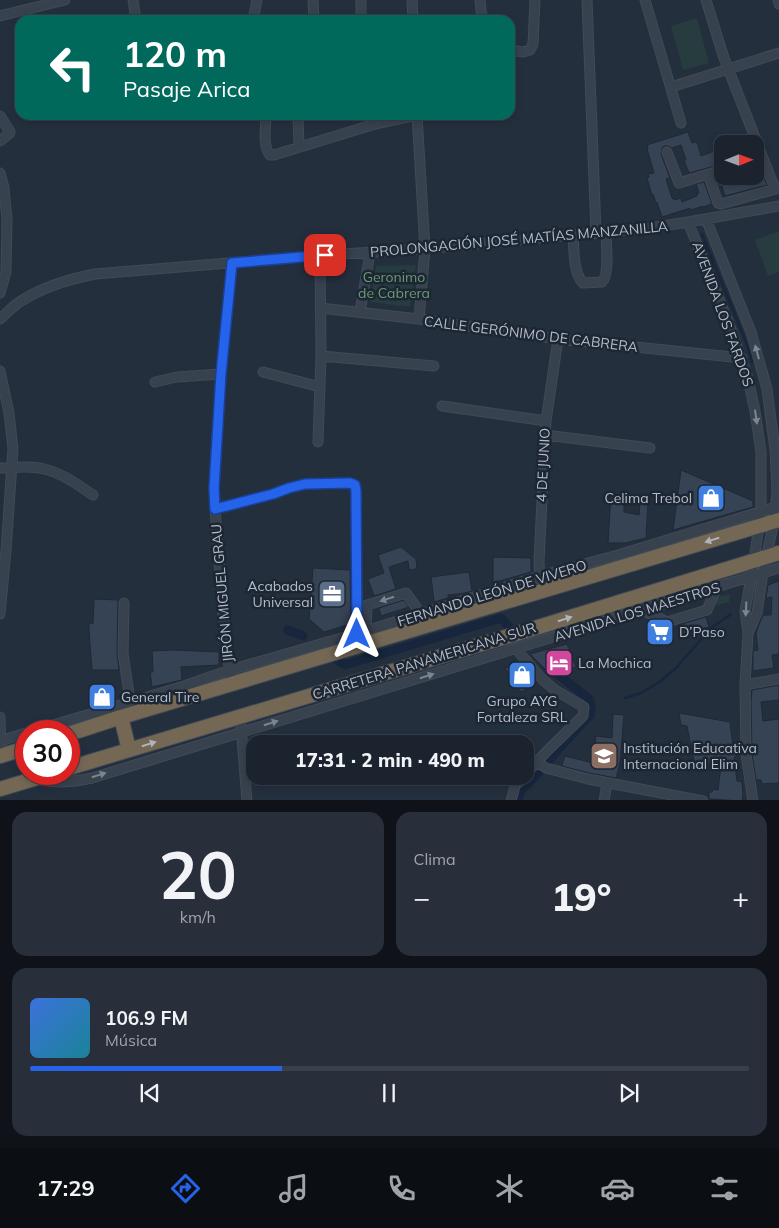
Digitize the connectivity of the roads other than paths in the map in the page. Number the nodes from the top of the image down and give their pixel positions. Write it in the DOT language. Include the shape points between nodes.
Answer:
graph roads {
  1 [pos="65,0"];
  2 [pos="133,0"];
  3 [pos="257,0"];
  4 [pos="314,0"];
  5 [pos="362,0"];
  6 [pos="412,0"];
  7 [pos="480,0"];
  8 [pos="535,0"];
  9 [pos="587,0"];
  10 [pos="645,0"];
  11 [pos="706,0"];
  12 [pos="778,0"];
  13 [pos="779,4"];
  14 [pos="135,15"];
  15 [pos="254,15"];
  16 [pos="314,15"];
  17 [pos="361,15"];
  18 [pos="413,15"];
  19 [pos="482,15"];
  20 [pos="0,16"];
  21 [pos="515,51"];
  22 [pos="779,53"];
  23 [pos="728,68"];
  24 [pos="671,87"];
  25 [pos="0,116"];
  26 [pos="266,120"];
  27 [pos="298,120"];
  28 [pos="372,120"];
  29 [pos="417,120"];
  30 [pos="681,123"];
  31 [pos="0,141"];
  32 [pos="299,147"];
  33 [pos="667,152"];
  34 [pos="714,172"];
  35 [pos="0,173"];
  36 [pos="708,174"];
  37 [pos="777,189"];
  38 [pos="779,206"];
  39 [pos="706,219"];
  40 [pos="688,222"];
  41 [pos="601,232"];
  42 [pos="573,234"];
  43 [pos="425,249"];
  44 [pos="370,252"];
  45 [pos="320,256"];
  46 [pos="232,263"];
  47 [pos="0,293"];
  48 [pos="320,308"];
  49 [pos="360,312"];
  50 [pos="419,319"];
  51 [pos="0,320"];
  52 [pos="558,339"];
  53 [pos="321,356"];
  54 [pos="742,358"];
  55 [pos="434,366"];
  56 [pos="0,371"];
  57 [pos="263,372"];
  58 [pos="221,374"];
  59 [pos="155,382"];
  60 [pos="320,387"];
  61 [pos="442,406"];
  62 [pos="546,421"];
  63 [pos="545,435"];
  64 [pos="318,442"];
  65 [pos="650,448"];
  66 [pos="774,450"];
  67 [pos="761,452"];
  68 [pos="0,468"];
  69 [pos="12,468"];
  70 [pos="93,496"];
  71 [pos="215,509"];
  72 [pos="761,511"];
  73 [pos="777,514"];
  74 [pos="759,526"];
  75 [pos="766,557"];
  76 [pos="779,568"];
  77 [pos="724,570"];
  78 [pos="762,573"];
  79 [pos="540,576"];
  80 [pos="751,577"];
  81 [pos="717,587"];
  82 [pos="540,592"];
  83 [pos="624,601"];
  84 [pos="124,603"];
  85 [pos="642,610"];
  86 [pos="0,614"];
  87 [pos="421,614"];
  88 [pos="361,632"];
  89 [pos="748,633"];
  90 [pos="516,649"];
  91 [pos="231,678"];
  92 [pos="779,679"];
  93 [pos="745,685"];
  94 [pos="128,711"];
  95 [pos="240,716"];
  96 [pos="0,717"];
  97 [pos="80,721"];
  98 [pos="80,730"];
  99 [pos="242,732"];
  100 [pos="15,736"];
  101 [pos="0,741"];
  102 [pos="129,750"];
  103 [pos="15,752"];
  104 [pos="1,756"];
  105 [pos="537,762"];
  106 [pos="80,765"];
  107 [pos="534,766"];
  108 [pos="80,780"];
  109 [pos="607,783"];
  110 [pos="15,785"];
  111 [pos="516,785"];
  112 [pos="0,789"];
  113 [pos="247,800"];
  114 [pos="511,800"];
  115 [pos="604,800"];
  116 [pos="703,800"];
  117 [pos="753,800"];
  1 -- 20 [label="street"];
  2 -- 14 [label="street"];
  3 -- 15 [label="street"];
  4 -- 16 [label="street"];
  5 -- 17 [label="street"];
  6 -- 18 [label="street"];
  7 -- 19 [label="street"];
  8 -- 21 [label="street" via="533,44 530,50"];
  9 -- 41 [label="street"];
  10 -- 24 [label="street"];
  11 -- 23 [label="street"];
  12 -- 13 [label="street"];
  22 -- 23 [label="street"];
  23 -- 24 [label="street"];
  23 -- 37 [label="street"];
  24 -- 30 [label="street"];
  25 -- 31 [label="street" via="10,132"];
  26 -- 32 [label="street" via="266,146 270,155"];
  27 -- 32 [label="street"];
  28 -- 32 [label="street"];
  29 -- 43 [label="street"];
  33 -- 36 [label="street" via="679,184"];
  34 -- 36 [label="street"];
  35 -- 47 [label="street" via="7,220 6,272"];
  36 -- 37 [label="street" via="718,203 722,204"];
  38 -- 39 [label="street, PROLONGACIÓN JOSÉ MATÍAS MANZANILLA"];
  39 -- 40 [label="street, PROLONGACIÓN JOSÉ MATÍAS MANZANILLA"];
  66 -- 39 [label="street, AVENIDA LOS FARDOS, one-way" via="766,389 751,332"];
  40 -- 41 [label="street, PROLONGACIÓN JOSÉ MATÍAS MANZANILLA"];
  40 -- 54 [label="street, AVENIDA LOS FARDOS"];
  41 -- 42 [label="street, PROLONGACIÓN JOSÉ MATÍAS MANZANILLA"];
  41 -- 42 [label="street" via="607,274 602,282 583,283 580,280"];
  42 -- 43 [label="street, PROLONGACIÓN JOSÉ MATÍAS MANZANILLA"];
  43 -- 44 [label="street, PROLONGACIÓN JOSÉ MATÍAS MANZANILLA"];
  43 -- 50 [label="street"];
  44 -- 45 [label="street, PROLONGACIÓN JOSÉ MATÍAS MANZANILLA"];
  44 -- 49 [label="street"];
  45 -- 46 [label="street, PROLONGACIÓN JOSÉ MATÍAS MANZANILLA"];
  45 -- 48 [label="street"];
  46 -- 51 [label="street, PROLONGACIÓN JOSÉ MATÍAS MANZANILLA" via="80,277 36,293"];
  46 -- 58 [label="street, JIRÓN MIGUEL GRAU"];
  48 -- 49 [label="street, CALLE GERÓNIMO DE CABRERA"];
  48 -- 53 [label="street"];
  49 -- 50 [label="street, CALLE GERÓNIMO DE CABRERA"];
  50 -- 52 [label="street, CALLE GERÓNIMO DE CABRERA"];
  52 -- 54 [label="street, CALLE GERÓNIMO DE CABRERA"];
  52 -- 62 [label="street, 4 DE JUNIO"];
  53 -- 55 [label="street"];
  53 -- 60 [label="street"];
  54 -- 67 [label="street, AVENIDA LOS FARDOS, one-way" via="752,392"];
  56 -- 69 [label="street" via="12,432"];
  57 -- 60 [label="street"];
  58 -- 59 [label="street"];
  58 -- 71 [label="street, JIRÓN MIGUEL GRAU"];
  60 -- 64 [label="street"];
  61 -- 62 [label="street"];
  62 -- 63 [label="street, 4 DE JUNIO"];
  63 -- 65 [label="street"];
  63 -- 79 [label="street, 4 DE JUNIO" via="538,561"];
  66 -- 67 [label="street"];
  66 -- 73 [label="street, AVENIDA LOS FARDOS"];
  67 -- 72 [label="street, AVENIDA LOS FARDOS"];
  68 -- 69 [label="street"];
  69 -- 70 [label="street" via="43,468"];
  69 -- 86 [label="street"];
  71 -- 88 [label="street" via="305,484 355,485"];
  71 -- 91 [label="street, JIRÓN MIGUEL GRAU"];
  72 -- 73 [label="street, FERNANDO LEÓN DE VIVERO"];
  72 -- 74 [label="street, AVENIDA LOS FARDOS"];
  72 -- 79 [label="street, FERNANDO LEÓN DE VIVERO"];
  73 -- 74 [label="highway"];
  73 -- 75 [label="street, AVENIDA LOS FARDOS"];
  74 -- 75 [label="street, AVENIDA LOS FARDOS"];
  74 -- 82 [label="highway, one-way"];
  75 -- 77 [label="highway, CARRETERA PANAMERICANA SUR"];
  75 -- 78 [label="street"];
  75 -- 80 [label="street"];
  76 -- 78 [label="street, AVENIDA LOS MAESTROS"];
  77 -- 81 [label="street"];
  77 -- 83 [label="highway, CARRETERA PANAMERICANA SUR"];
  78 -- 80 [label="street, AVENIDA LOS MAESTROS"];
  78 -- 89 [label="street" via="757,613"];
  79 -- 82 [label="street, 4 DE JUNIO"];
  79 -- 87 [label="street, FERNANDO LEÓN DE VIVERO"];
  80 -- 81 [label="street, AVENIDA LOS MAESTROS"];
  80 -- 89 [label="street, one-way" via="745,611"];
  81 -- 85 [label="street, AVENIDA LOS MAESTROS"];
  81 -- 85 [label="street" via="707,610 667,622"];
  82 -- 91 [label="highway" via="316,659"];
  83 -- 85 [label="street"];
  95 -- 83 [label="highway, CARRETERA PANAMERICANA SUR, one-way"];
  84 -- 94 [label="street" via="123,653"];
  85 -- 90 [label="street, AVENIDA LOS MAESTROS"];
  87 -- 88 [label="street, FERNANDO LEÓN DE VIVERO"];
  87 -- 88 [label="street, one-way" via="406,593 367,605"];
  88 -- 91 [label="street, FERNANDO LEÓN DE VIVERO"];
  89 -- 93 [label="street"];
  99 -- 90 [label="street, AVENIDA LOS MAESTROS, one-way"];
  90 -- 105 [label="street" via="543,680 584,707 583,716"];
  91 -- 94 [label="highway"];
  92 -- 93 [label="street"];
  93 -- 117 [label="street" via="746,754"];
  94 -- 97 [label="street"];
  94 -- 98 [label="highway"];
  94 -- 102 [label="highway"];
  95 -- 99 [label="street"];
  102 -- 95 [label="highway, CARRETERA PANAMERICANA SUR, one-way"];
  96 -- 101 [label="street"];
  108 -- 99 [label="street, AVENIDA LOS MAESTROS, one-way"];
  99 -- 113 [label="street"];
  100 -- 101 [label="street"];
  101 -- 104 [label="street"];
  102 -- 106 [label="highway, CARRETERA PANAMERICANA SUR"];
  103 -- 104 [label="highway"];
  105 -- 107 [label="street"];
  105 -- 109 [label="street" via="546,768"];
  109 -- 115 [label="street"];
  109 -- 116 [label="street"];
  110 -- 112 [label="highway"];
  111 -- 114 [label="street"];
}
